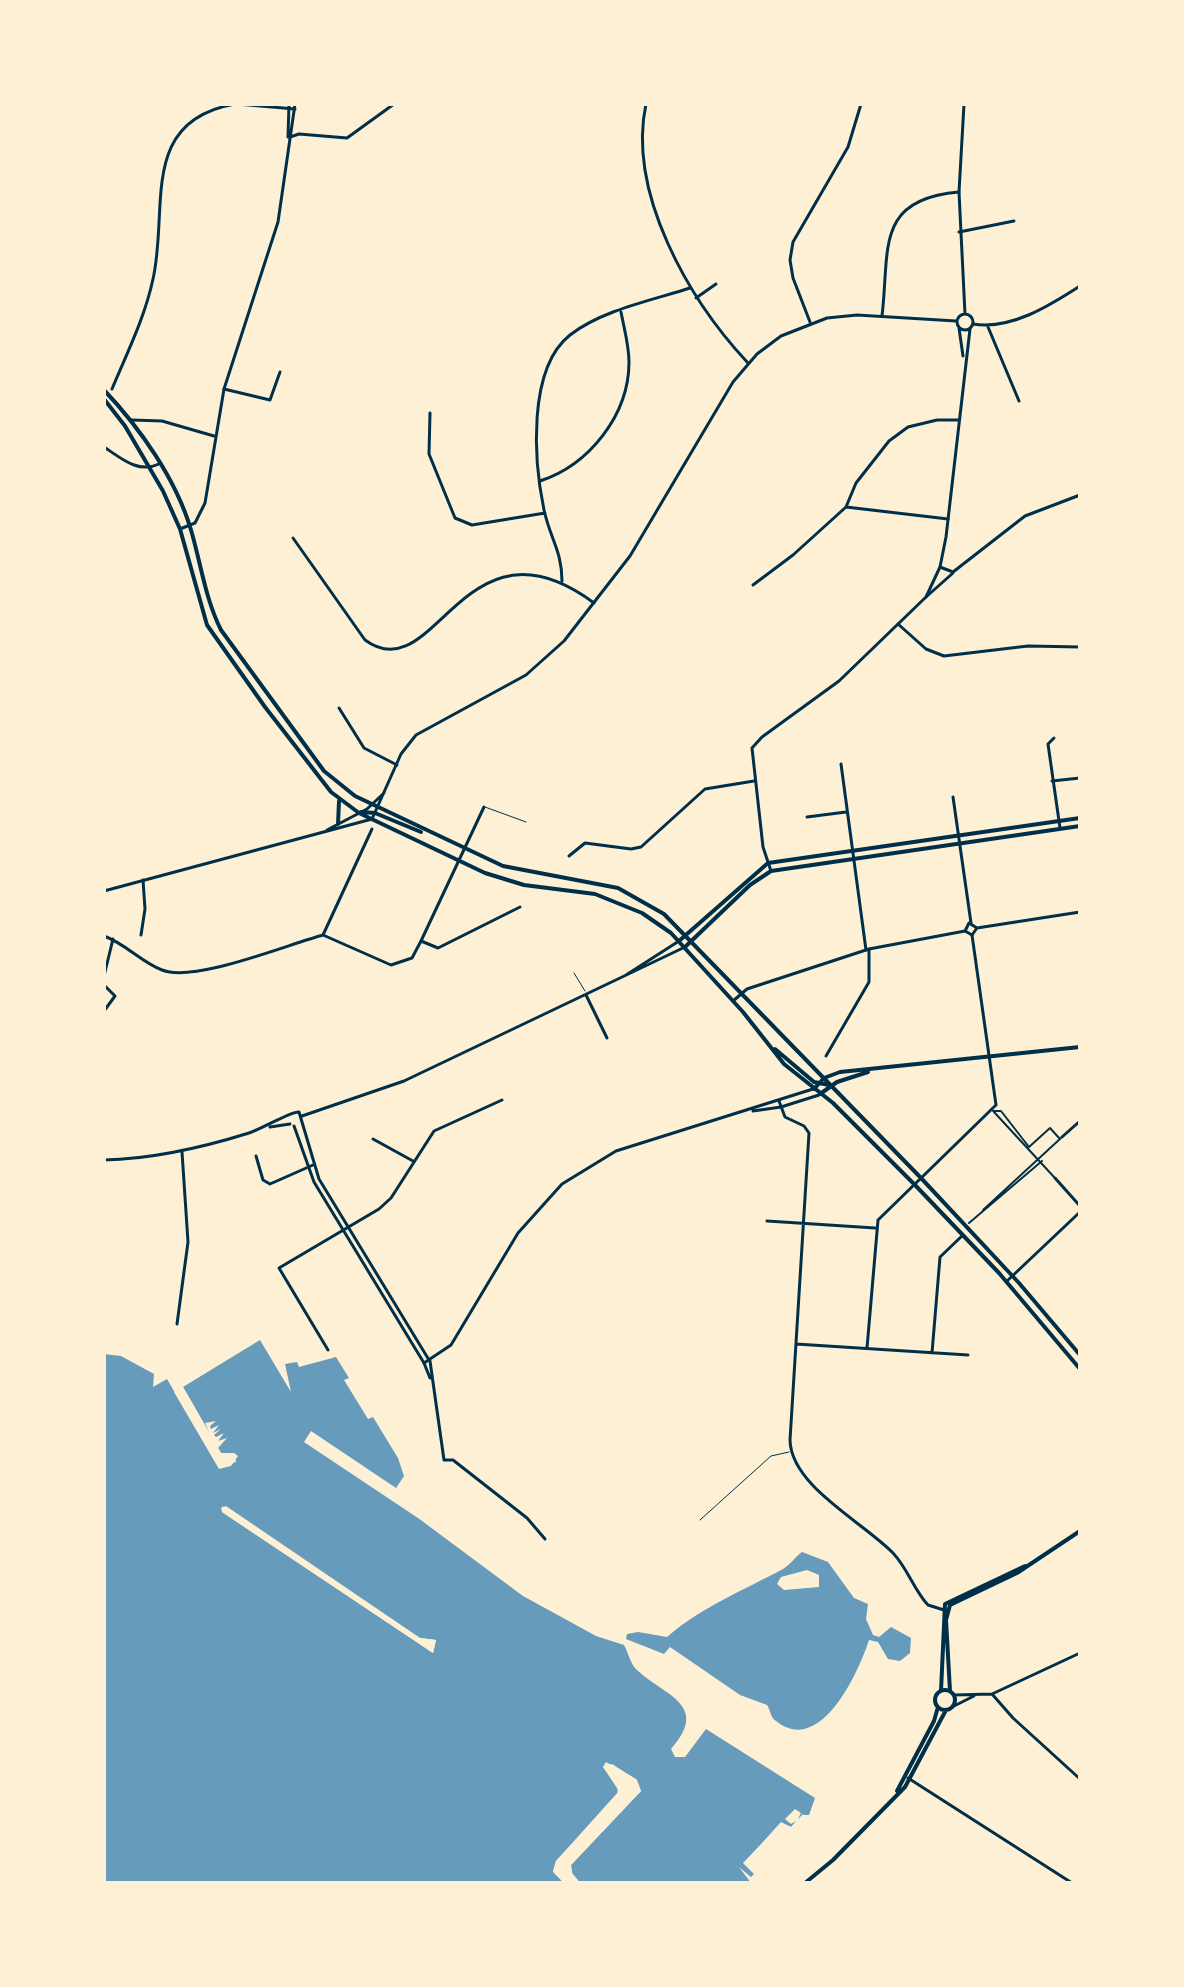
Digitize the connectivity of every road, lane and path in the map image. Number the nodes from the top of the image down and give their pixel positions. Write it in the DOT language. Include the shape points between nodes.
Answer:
graph roads {
  1 [pos="236,104"];
  2 [pos="394,104"];
  3 [pos="646,104"];
  4 [pos="861,104"];
  5 [pos="964,104"];
  6 [pos="289,106"];
  7 [pos="295,106"];
  8 [pos="288,137"];
  9 [pos="959,192"];
  10 [pos="1014,221"];
  11 [pos="959,232"];
  12 [pos="716,284"];
  13 [pos="1080,286"];
  14 [pos="690,288"];
  15 [pos="696,298"];
  16 [pos="621,311"];
  17 [pos="965,314"];
  18 [pos="882,316"];
  19 [pos="956,321"];
  20 [pos="810,322"];
  21 [pos="972,327"];
  22 [pos="988,327"];
  23 [pos="959,328"];
  24 [pos="964,359"];
  25 [pos="748,363"];
  26 [pos="280,372"];
  27 [pos="112,389"];
  28 [pos="224,389"];
  29 [pos="104,390"];
  30 [pos="104,399"];
  31 [pos="1019,401"];
  32 [pos="430,413"];
  33 [pos="130,420"];
  34 [pos="958,420"];
  35 [pos="214,436"];
  36 [pos="104,447"];
  37 [pos="159,464"];
  38 [pos="151,468"];
  39 [pos="540,481"];
  40 [pos="1080,495"];
  41 [pos="846,507"];
  42 [pos="545,513"];
  43 [pos="948,519"];
  44 [pos="190,527"];
  45 [pos="180,529"];
  46 [pos="293,538"];
  47 [pos="940,567"];
  48 [pos="953,572"];
  49 [pos="562,581"];
  50 [pos="753,585"];
  51 [pos="926,597"];
  52 [pos="594,603"];
  53 [pos="898,624"];
  54 [pos="1080,647"];
  55 [pos="339,708"];
  56 [pos="1054,738"];
  57 [pos="841,764"];
  58 [pos="397,765"];
  59 [pos="1080,778"];
  60 [pos="754,781"];
  61 [pos="1052,781"];
  62 [pos="385,791"];
  63 [pos="953,797"];
  64 [pos="339,799"];
  65 [pos="372,805"];
  66 [pos="481,806"];
  67 [pos="377,810"];
  68 [pos="846,812"];
  69 [pos="359,813"];
  70 [pos="807,817"];
  71 [pos="1080,818"];
  72 [pos="372,819"];
  73 [pos="1059,820"];
  74 [pos="526,822"];
  75 [pos="338,824"];
  76 [pos="1080,826"];
  77 [pos="1060,828"];
  78 [pos="372,829"];
  79 [pos="323,831"];
  80 [pos="960,835"];
  81 [pos="960,844"];
  82 [pos="852,849"];
  83 [pos="464,851"];
  84 [pos="569,856"];
  85 [pos="853,858"];
  86 [pos="460,860"];
  87 [pos="768,863"];
  88 [pos="771,871"];
  89 [pos="143,880"];
  90 [pos="104,891"];
  91 [pos="520,907"];
  92 [pos="1080,912"];
  93 [pos="971,923"];
  94 [pos="977,928"];
  95 [pos="965,931"];
  96 [pos="141,935"];
  97 [pos="323,935"];
  98 [pos="687,935"];
  99 [pos="972,935"];
  100 [pos="104,936"];
  101 [pos="113,939"];
  102 [pos="421,941"];
  103 [pos="679,941"];
  104 [pos="693,941"];
  105 [pos="685,947"];
  106 [pos="867,950"];
  107 [pos="574,973"];
  108 [pos="104,976"];
  109 [pos="624,978"];
  110 [pos="104,985"];
  111 [pos="741,993"];
  112 [pos="586,995"];
  113 [pos="733,1001"];
  114 [pos="104,1011"];
  115 [pos="607,1038"];
  116 [pos="770,1045"];
  117 [pos="1080,1047"];
  118 [pos="990,1054"];
  119 [pos="826,1056"];
  120 [pos="871,1071"];
  121 [pos="824,1078"];
  122 [pos="818,1084"];
  123 [pos="831,1085"];
  124 [pos="813,1089"];
  125 [pos="820,1094"];
  126 [pos="502,1100"];
  127 [pos="779,1101"];
  128 [pos="781,1107"];
  129 [pos="749,1111"];
  130 [pos="993,1111"];
  131 [pos="288,1116"];
  132 [pos="302,1116"];
  133 [pos="1008,1119"];
  134 [pos="1080,1121"];
  135 [pos="301,1123"];
  136 [pos="1004,1123"];
  137 [pos="292,1125"];
  138 [pos="266,1128"];
  139 [pos="1019,1132"];
  140 [pos="1015,1136"];
  141 [pos="1061,1138"];
  142 [pos="373,1139"];
  143 [pos="1029,1147"];
  144 [pos="182,1152"];
  145 [pos="256,1156"];
  146 [pos="1040,1159"];
  147 [pos="104,1160"];
  148 [pos="413,1161"];
  149 [pos="310,1166"];
  150 [pos="1016,1177"];
  151 [pos="921,1178"];
  152 [pos="1055,1178"];
  153 [pos="1020,1180"];
  154 [pos="915,1185"];
  155 [pos="1007,1185"];
  156 [pos="1011,1189"];
  157 [pos="999,1193"];
  158 [pos="1002,1196"];
  159 [pos="989,1201"];
  160 [pos="993,1205"];
  161 [pos="1080,1206"];
  162 [pos="983,1210"];
  163 [pos="1080,1212"];
  164 [pos="767,1221"];
  165 [pos="804,1223"];
  166 [pos="969,1223"];
  167 [pos="875,1228"];
  168 [pos="346,1229"];
  169 [pos="963,1235"];
  170 [pos="1012,1276"];
  171 [pos="1006,1282"];
  172 [pos="177,1324"];
  173 [pos="795,1344"];
  174 [pos="867,1348"];
  175 [pos="328,1350"];
  176 [pos="932,1353"];
  177 [pos="968,1355"];
  178 [pos="1079,1357"];
  179 [pos="430,1361"];
  180 [pos="424,1363"];
  181 [pos="1080,1369"];
  182 [pos="431,1381"];
  183 [pos="791,1452"];
  184 [pos="700,1520"];
  185 [pos="1080,1531"];
  186 [pos="545,1539"];
  187 [pos="1027,1565"];
  188 [pos="944,1610"];
  189 [pos="1080,1653"];
  190 [pos="941,1691"];
  191 [pos="952,1693"];
  192 [pos="992,1694"];
  193 [pos="974,1696"];
  194 [pos="954,1706"];
  195 [pos="938,1707"];
  196 [pos="946,1710"];
  197 [pos="907,1778"];
  198 [pos="1080,1779"];
  199 [pos="805,1883"];
  200 [pos="1072,1883"];
  1 -- 6 [label="street"];
  1 -- 27 [label="street" via="198,116 171,145 164,164 154,278"];
  2 -- 8 [label="street" via="347,138"];
  3 -- 14 [label="street" via="642,162 649,195"];
  4 -- 20 [label="street" via="848,147 793,242 793,278"];
  5 -- 9 [label="street"];
  6 -- 7 [label="street"];
  6 -- 8 [label="street"];
  7 -- 8 [label="street"];
  8 -- 28 [label="street" via="278,222"];
  9 -- 11 [label="street"];
  9 -- 18 [label="street" via="919,198 900,215 888,240"];
  10 -- 11 [label="street"];
  11 -- 17 [label="street"];
  12 -- 15 [label="street"];
  13 -- 22 [label="street" via="1030,314"];
  14 -- 15 [label="street"];
  14 -- 16 [label="street"];
  15 -- 25 [label="street"];
  16 -- 39 [label="street" via="629,362 616,411 585,456"];
  16 -- 39 [label="street" via="581,327 556,351 537,407"];
  17 -- 19 [label="street"];
  17 -- 21 [label="street"];
  18 -- 19 [label="street"];
  18 -- 20 [label="street"];
  19 -- 23 [label="street"];
  20 -- 25 [label="street" via="781,336"];
  21 -- 22 [label="street"];
  21 -- 23 [label="street"];
  21 -- 24 [label="street"];
  22 -- 31 [label="street"];
  23 -- 24 [label="street"];
  24 -- 34 [label="street"];
  25 -- 52 [label="street" via="630,556"];
  26 -- 28 [label="street" via="270,400"];
  28 -- 35 [label="street"];
  29 -- 33 [label="main road"];
  30 -- 38 [label="main road"];
  32 -- 42 [label="street" via="429,454 455,518 472,525"];
  33 -- 35 [label="street" via="162,421"];
  33 -- 37 [label="main road"];
  34 -- 41 [label="street" via="908,427 889,441 856,483"];
  34 -- 43 [label="street"];
  35 -- 44 [label="street" via="205,503"];
  36 -- 38 [label="street" via="133,465"];
  37 -- 38 [label="street"];
  37 -- 44 [label="main road"];
  38 -- 45 [label="main road"];
  39 -- 42 [label="street"];
  40 -- 48 [label="street" via="1025,516"];
  41 -- 43 [label="street"];
  41 -- 50 [label="street"];
  42 -- 49 [label="street" via="560,551"];
  43 -- 47 [label="street"];
  44 -- 45 [label="street"];
  44 -- 65 [label="main road" via="209,605 229,643 324,771"];
  45 -- 64 [label="main road" via="207,625 315,775"];
  46 -- 49 [label="street" via="359,632 382,649 413,644 473,592 505,575 535,573"];
  47 -- 48 [label="street"];
  47 -- 51 [label="street"];
  48 -- 51 [label="street"];
  49 -- 52 [label="street"];
  51 -- 53 [label="street"];
  52 -- 58 [label="street" via="547,659 416,735"];
  53 -- 54 [label="street" via="926,649 944,656 1028,646"];
  53 -- 60 [label="street" via="839,681 756,742 750,756"];
  55 -- 58 [label="street" via="364,748"];
  56 -- 61 [label="street" via="1048,744"];
  57 -- 68 [label="street"];
  58 -- 62 [label="street"];
  59 -- 61 [label="street"];
  60 -- 84 [label="street" via="705,789 641,847 585,843"];
  60 -- 87 [label="street"];
  61 -- 73 [label="street"];
  62 -- 65 [label="street"];
  62 -- 67 [label="street"];
  63 -- 80 [label="street"];
  64 -- 69 [label="main road"];
  64 -- 75 [label="main road"];
  65 -- 67 [label="main road"];
  65 -- 69 [label="street"];
  66 -- 74 [label="lane"];
  66 -- 83 [label="street"];
  67 -- 69 [label="main road"];
  67 -- 72 [label="street"];
  67 -- 83 [label="main road"];
  68 -- 70 [label="street"];
  68 -- 82 [label="street"];
  69 -- 72 [label="main road"];
  69 -- 75 [label="street"];
  71 -- 73 [label="main road"];
  72 -- 79 [label="street"];
  72 -- 86 [label="main road"];
  73 -- 77 [label="street"];
  73 -- 80 [label="main road"];
  75 -- 79 [label="street"];
  76 -- 77 [label="main road"];
  77 -- 81 [label="main road"];
  78 -- 97 [label="street"];
  79 -- 89 [label="street"];
  80 -- 81 [label="street"];
  80 -- 82 [label="main road"];
  81 -- 85 [label="main road"];
  81 -- 93 [label="street"];
  82 -- 85 [label="street"];
  82 -- 87 [label="main road"];
  83 -- 86 [label="street"];
  83 -- 98 [label="main road" via="526,873 618,888 649,904"];
  85 -- 88 [label="main road"];
  85 -- 106 [label="street"];
  86 -- 102 [label="street"];
  86 -- 103 [label="main road" via="504,881 612,900 642,913"];
  87 -- 88 [label="street"];
  87 -- 98 [label="main road"];
  88 -- 104 [label="main road"];
  89 -- 90 [label="street"];
  89 -- 96 [label="street"];
  91 -- 102 [label="street" via="438,948"];
  92 -- 94 [label="street"];
  93 -- 94 [label="street"];
  93 -- 95 [label="street"];
  94 -- 99 [label="street"];
  95 -- 99 [label="street"];
  95 -- 106 [label="street"];
  97 -- 101 [label="street" via="184,975 154,967"];
  97 -- 102 [label="street" via="391,965 412,958"];
  98 -- 103 [label="main road"];
  98 -- 104 [label="main road"];
  99 -- 118 [label="street"];
  100 -- 101 [label="street"];
  101 -- 108 [label="street"];
  103 -- 105 [label="main road"];
  103 -- 109 [label="street"];
  104 -- 105 [label="main road"];
  104 -- 111 [label="main road"];
  105 -- 109 [label="street"];
  105 -- 113 [label="main road"];
  106 -- 111 [label="street"];
  106 -- 119 [label="street" via="869,982"];
  107 -- 112 [label="lane"];
  109 -- 112 [label="street"];
  110 -- 114 [label="street" via="115,996"];
  111 -- 113 [label="street"];
  111 -- 121 [label="main road"];
  112 -- 115 [label="street"];
  112 -- 132 [label="street" via="404,1081"];
  113 -- 116 [label="main road"];
  116 -- 122 [label="main road"];
  116 -- 124 [label="main road"];
  117 -- 118 [label="main road"];
  118 -- 120 [label="main road"];
  118 -- 130 [label="street"];
  120 -- 121 [label="main road"];
  120 -- 123 [label="main road"];
  121 -- 122 [label="main road"];
  121 -- 123 [label="main road"];
  122 -- 123 [label="main road"];
  122 -- 124 [label="main road"];
  123 -- 125 [label="main road"];
  123 -- 151 [label="main road"];
  124 -- 125 [label="main road"];
  124 -- 127 [label="street"];
  125 -- 128 [label="street"];
  125 -- 154 [label="main road"];
  126 -- 148 [label="street" via="434,1131"];
  127 -- 128 [label="street"];
  127 -- 129 [label="street"];
  128 -- 129 [label="street"];
  128 -- 165 [label="street" via="785,1117 809,1133"];
  129 -- 179 [label="street" via="616,1151 562,1184 518,1233 451,1345"];
  130 -- 133 [label="street"];
  130 -- 136 [label="street"];
  130 -- 151 [label="street"];
  131 -- 132 [label="street" via="295,1111"];
  131 -- 137 [label="street"];
  131 -- 138 [label="street"];
  132 -- 135 [label="street"];
  133 -- 136 [label="street"];
  133 -- 139 [label="street"];
  134 -- 141 [label="street"];
  135 -- 137 [label="street"];
  135 -- 149 [label="street"];
  136 -- 140 [label="street"];
  137 -- 138 [label="street"];
  137 -- 149 [label="street"];
  138 -- 144 [label="street"];
  139 -- 140 [label="street"];
  139 -- 143 [label="street"];
  140 -- 143 [label="street"];
  141 -- 143 [label="street" via="1050,1128"];
  141 -- 146 [label="street"];
  142 -- 148 [label="street"];
  143 -- 146 [label="street"];
  144 -- 147 [label="street"];
  144 -- 172 [label="street" via="188,1242"];
  145 -- 149 [label="street" via="263,1180 270,1184"];
  146 -- 150 [label="street"];
  146 -- 152 [label="street"];
  146 -- 153 [label="street"];
  148 -- 168 [label="street" via="385,1204"];
  149 -- 168 [label="street"];
  150 -- 153 [label="street"];
  150 -- 155 [label="street"];
  151 -- 154 [label="street"];
  151 -- 170 [label="main road"];
  152 -- 161 [label="street"];
  153 -- 156 [label="street"];
  154 -- 167 [label="street"];
  154 -- 169 [label="main road"];
  155 -- 156 [label="street"];
  155 -- 157 [label="street"];
  156 -- 158 [label="street"];
  157 -- 158 [label="street"];
  157 -- 159 [label="street"];
  158 -- 160 [label="street"];
  159 -- 160 [label="street"];
  159 -- 162 [label="street"];
  160 -- 162 [label="street"];
  162 -- 166 [label="street"];
  163 -- 170 [label="street"];
  164 -- 165 [label="street"];
  165 -- 167 [label="street"];
  165 -- 173 [label="street"];
  167 -- 174 [label="street"];
  168 -- 175 [label="street" via="279,1268"];
  168 -- 179 [label="street"];
  168 -- 180 [label="street"];
  169 -- 171 [label="main road"];
  169 -- 176 [label="street" via="940,1257"];
  170 -- 171 [label="street"];
  170 -- 178 [label="main road"];
  171 -- 178 [label="main road"];
  173 -- 174 [label="street"];
  173 -- 183 [label="street"];
  174 -- 176 [label="street"];
  176 -- 177 [label="street"];
  178 -- 181 [label="main road"];
  179 -- 180 [label="street"];
  179 -- 182 [label="street"];
  180 -- 182 [label="street"];
  182 -- 186 [label="street" via="444,1460 453,1460 527,1518"];
  183 -- 184 [label="lane" via="771,1456"];
  183 -- 188 [label="street" via="808,1480 893,1553 925,1602"];
  185 -- 187 [label="main road"];
  187 -- 188 [label="main road"];
  187 -- 188 [label="main road" via="952,1598"];
  188 -- 190 [label="main road"];
  188 -- 191 [label="main road"];
  189 -- 192 [label="street"];
  190 -- 191 [label="main road"];
  190 -- 195 [label="main road" via="935,1699"];
  191 -- 193 [label="street"];
  191 -- 194 [label="main road"];
  192 -- 193 [label="street"];
  192 -- 198 [label="street"];
  193 -- 194 [label="street"];
  194 -- 196 [label="main road"];
  195 -- 196 [label="main road"];
  195 -- 197 [label="main road"];
  196 -- 197 [label="main road"];
  197 -- 199 [label="main road" via="833,1860"];
  197 -- 200 [label="street"];
}
